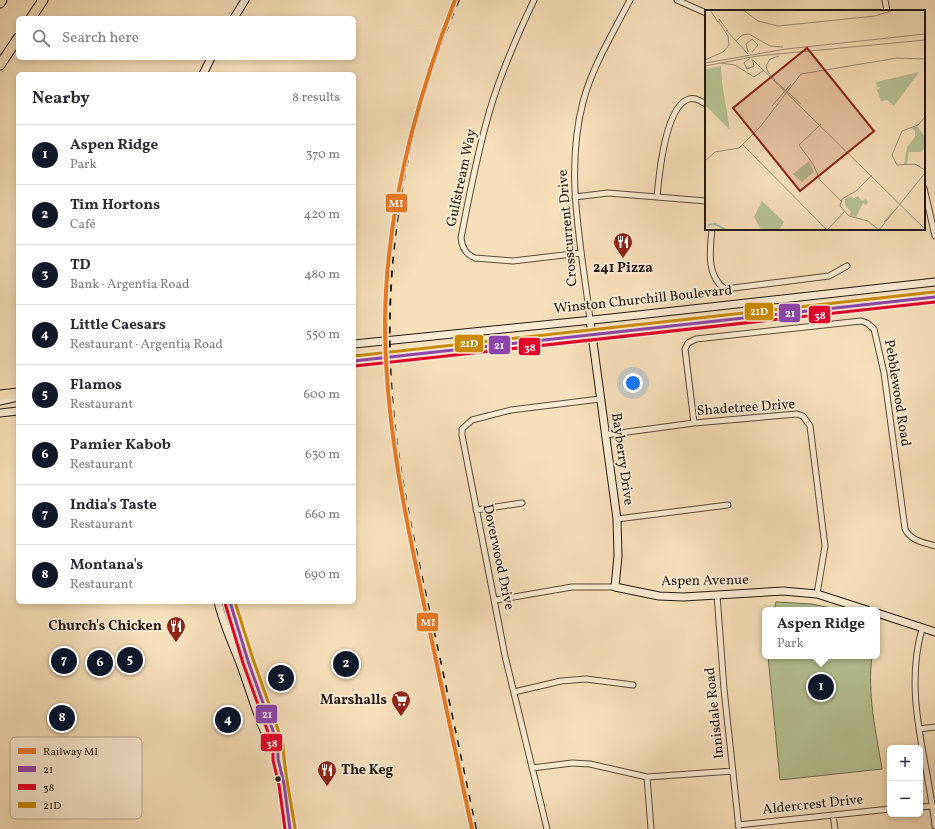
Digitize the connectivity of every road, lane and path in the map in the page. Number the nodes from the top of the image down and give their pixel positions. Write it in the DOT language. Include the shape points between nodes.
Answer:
graph roads {
  1 [pos="2,0"];
  2 [pos="43,0"];
  3 [pos="245,0"];
  4 [pos="534,0"];
  5 [pos="630,0"];
  6 [pos="678,0"];
  7 [pos="885,0"];
  8 [pos="0,3"];
  9 [pos="887,10"];
  10 [pos="705,13"];
  11 [pos="32,16"];
  12 [pos="235,16"];
  13 [pos="16,41"];
  14 [pos="211,60"];
  15 [pos="0,65"];
  16 [pos="203,72"];
  17 [pos="705,104"];
  18 [pos="925,192"];
  19 [pos="657,196"];
  20 [pos="575,198"];
  21 [pos="705,201"];
  22 [pos="712,230"];
  23 [pos="935,236"];
  24 [pos="581,253"];
  25 [pos="847,266"];
  26 [pos="935,282"];
  27 [pos="935,297"];
  28 [pos="590,320"];
  29 [pos="592,336"];
  30 [pos="356,344"];
  31 [pos="356,361"];
  32 [pos="16,393"];
  33 [pos="0,395"];
  34 [pos="16,397"];
  35 [pos="600,399"];
  36 [pos="0,401"];
  37 [pos="16,411"];
  38 [pos="0,414"];
  39 [pos="694,423"];
  40 [pos="605,435"];
  41 [pos="522,503"];
  42 [pos="728,505"];
  43 [pos="476,510"];
  44 [pos="617,519"];
  45 [pos="935,546"];
  46 [pos="615,587"];
  47 [pos="817,594"];
  48 [pos="717,595"];
  49 [pos="496,600"];
  50 [pos="218,604"];
  51 [pos="231,604"];
  52 [pos="858,607"];
  53 [pos="880,614"];
  54 [pos="922,628"];
  55 [pos="935,632"];
  56 [pos="633,685"];
  57 [pos="514,692"];
  58 [pos="935,727"];
  59 [pos="919,729"];
  60 [pos="278,759"];
  61 [pos="532,768"];
  62 [pos="733,771"];
  63 [pos="647,777"];
  64 [pos="933,806"];
  65 [pos="923,807"];
  66 [pos="887,810"];
  67 [pos="833,815"];
  68 [pos="935,826"];
  69 [pos="738,827"];
  70 [pos="290,829"];
  71 [pos="547,829"];
  72 [pos="651,829"];
  73 [pos="835,829"];
  1 -- 8 [label="highway"];
  2 -- 11 [label="highway"];
  3 -- 12 [label="main road"];
  4 -- 24 [label="street, Gulfstream Way" via="509,56 489,112 475,166 461,238 462,246 475,258 513,261"];
  5 -- 20 [label="street, Crosscurrent Drive" via="595,71 583,102 574,149"];
  6 -- 10 [label="street"];
  7 -- 9 [label="street"];
  13 -- 15 [label="highway"];
  14 -- 16 [label="main road"];
  17 -- 19 [label="street" via="690,99 680,104 665,139"];
  18 -- 23 [label="street"];
  19 -- 20 [label="street" via="608,192"];
  19 -- 21 [label="street"];
  20 -- 24 [label="street, Crosscurrent Drive"];
  22 -- 25 [label="street" via="712,274 717,284 725,289 829,276"];
  24 -- 28 [label="street, Crosscurrent Drive"];
  26 -- 28 [label="main road, Winston Churchill Boulevard"];
  27 -- 29 [label="main road"];
  28 -- 29 [label="main road, Bayberry Drive"];
  28 -- 30 [label="main road, Winston Churchill Boulevard"];
  29 -- 31 [label="main road"];
  29 -- 35 [label="main road, Bayberry Drive"];
  32 -- 33 [label="highway"];
  34 -- 36 [label="main road"];
  35 -- 40 [label="main road, Bayberry Drive"];
  35 -- 43 [label="street, Doverwood Drive" via="511,410 472,420 467,424 462,429 462,435"];
  37 -- 38 [label="main road"];
  39 -- 40 [label="street, Shadetree Drive"];
  39 -- 45 [label="street, Pebblewood Road" via="685,349 688,342 696,339 861,321 867,323 874,329 884,373 905,529 908,536 915,540"];
  39 -- 47 [label="street, Shadetree Drive" via="797,414 807,421 810,426 825,546"];
  40 -- 44 [label="main road, Bayberry Drive"];
  41 -- 43 [label="street"];
  42 -- 44 [label="street"];
  43 -- 49 [label="street, Doverwood Drive"];
  44 -- 46 [label="main road, Bayberry Drive" via="618,556"];
  46 -- 48 [label="main road, Aspen Avenue" via="659,596"];
  46 -- 49 [label="street, Aspen Avenue" via="572,587"];
  47 -- 48 [label="main road, Aspen Avenue" via="783,591"];
  47 -- 52 [label="main road, Aspen Avenue"];
  48 -- 62 [label="street, Innisdale Road"];
  49 -- 57 [label="street, Doverwood Drive"];
  50 -- 60 [label="main road" via="270,747"];
  51 -- 60 [label="main road" via="278,744"];
  53 -- 54 [label="main road"];
  54 -- 55 [label="main road"];
  54 -- 59 [label="street" via="917,648 914,686"];
  56 -- 57 [label="street" via="586,678"];
  57 -- 61 [label="street, Doverwood Drive"];
  58 -- 59 [label="street"];
  59 -- 64 [label="street"];
  60 -- 70 [label="main road"];
  61 -- 63 [label="street" via="572,763 590,764"];
  61 -- 71 [label="street, Doverwood Drive"];
  62 -- 63 [label="street"];
  62 -- 69 [label="street, Innisdale Road"];
  63 -- 72 [label="street"];
  64 -- 65 [label="street"];
  64 -- 68 [label="street"];
  66 -- 67 [label="street, Aldercrest Drive"];
  67 -- 69 [label="street, Aldercrest Drive"];
  67 -- 73 [label="street"];
}
